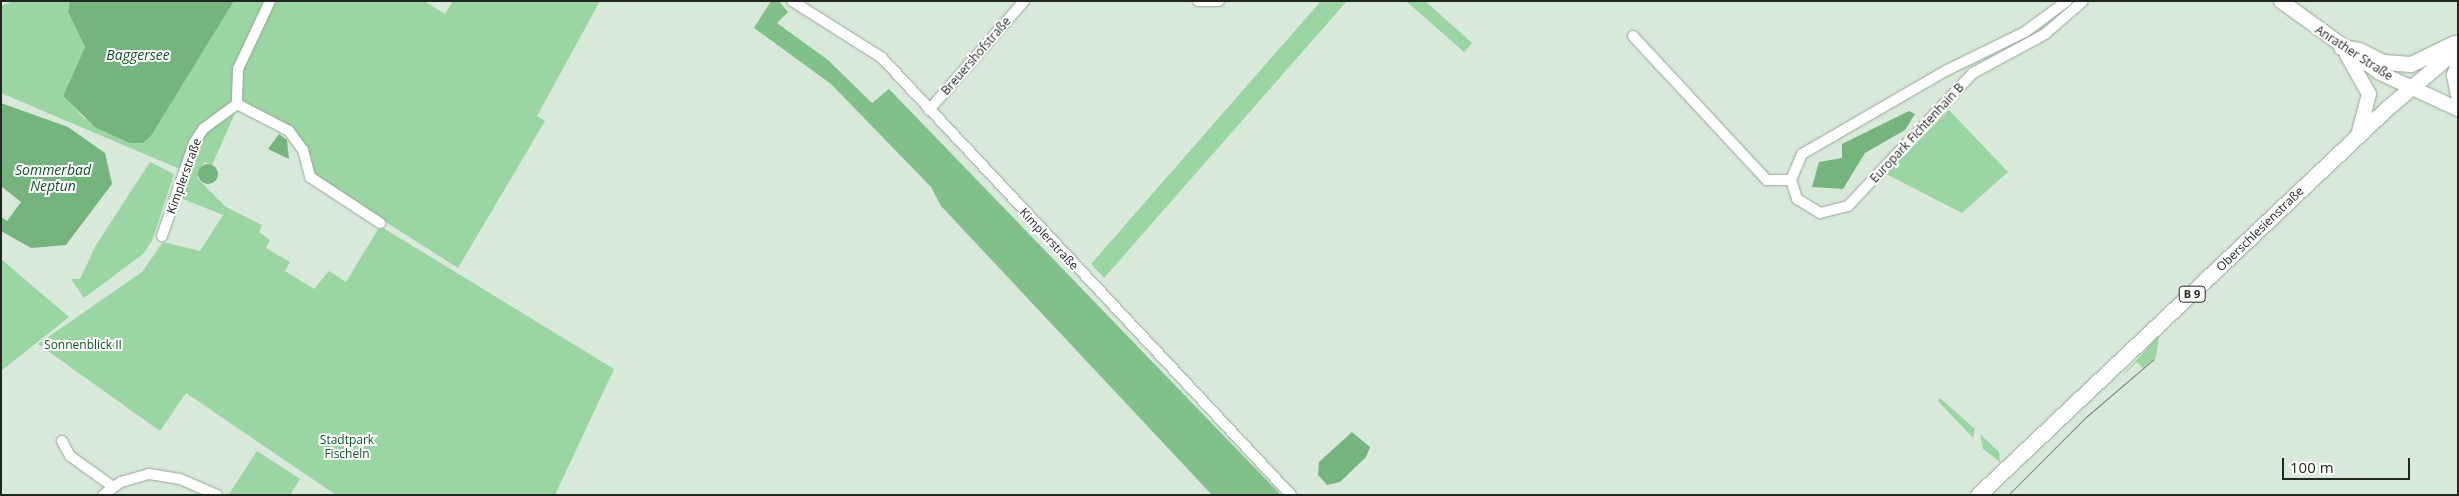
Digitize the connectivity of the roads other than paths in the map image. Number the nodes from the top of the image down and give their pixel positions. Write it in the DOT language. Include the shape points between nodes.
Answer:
graph roads {
  1 [pos="270,1"];
  2 [pos="792,1"];
  3 [pos="1024,1"];
  4 [pos="1198,1"];
  5 [pos="1219,1"];
  6 [pos="2067,1"];
  7 [pos="2083,1"];
  8 [pos="2282,1"];
  9 [pos="2050,16"];
  10 [pos="2057,25"];
  11 [pos="1633,36"];
  12 [pos="2458,41"];
  13 [pos="2341,47"];
  14 [pos="2458,48"];
  15 [pos="2458,64"];
  16 [pos="2414,87"];
  17 [pos="2458,95"];
  18 [pos="237,104"];
  19 [pos="2458,109"];
  20 [pos="929,110"];
  21 [pos="2358,136"];
  22 [pos="1791,180"];
  23 [pos="380,223"];
  24 [pos="162,236"];
  25 [pos="62,441"];
  26 [pos="112,486"];
  27 [pos="103,495"];
  28 [pos="217,495"];
  29 [pos="1291,495"];
  30 [pos="1978,495"];
  1 -- 18 [label="street" via="238,69"];
  2 -- 20 [label="street, Kimplerstraße" via="882,58"];
  3 -- 20 [label="street, Breuershofstraße"];
  4 -- 5 [label="street"];
  6 -- 9 [label="street, Europark Fichtenhain B"];
  7 -- 10 [label="street, Europark Fichtenhain B"];
  8 -- 13 [label="main road, Anrather Straße"];
  9 -- 10 [label="street"];
  9 -- 22 [label="street, Europark Fichtenhain B" via="1815,145 1796,162"];
  10 -- 22 [label="street, Europark Fichtenhain B" via="1973,73 1839,211 1820,213 1804,206"];
  11 -- 22 [label="street" via="1766,180"];
  12 -- 13 [label="main road" via="2411,64 2383,62 2359,50"];
  13 -- 16 [label="main road, Anrather Straße" via="2380,73"];
  13 -- 21 [label="main road" via="2362,75 2369,94"];
  14 -- 16 [label="main road, Oberschlesienstraße / B 9"];
  15 -- 17 [label="main road" via="2454,75"];
  16 -- 19 [label="main road, Anrather Straße"];
  16 -- 21 [label="main road, Oberschlesienstraße / B 9"];
  18 -- 23 [label="street" via="290,131 303,150 310,177"];
  18 -- 24 [label="street, Kimplerstraße" via="203,129 194,143"];
  20 -- 29 [label="street, Kimplerstraße"];
  21 -- 30 [label="main road, Oberschlesienstraße / B 9"];
  25 -- 26 [label="street" via="70,456"];
  26 -- 27 [label="street"];
  26 -- 28 [label="street" via="149,474 180,479"];
}
